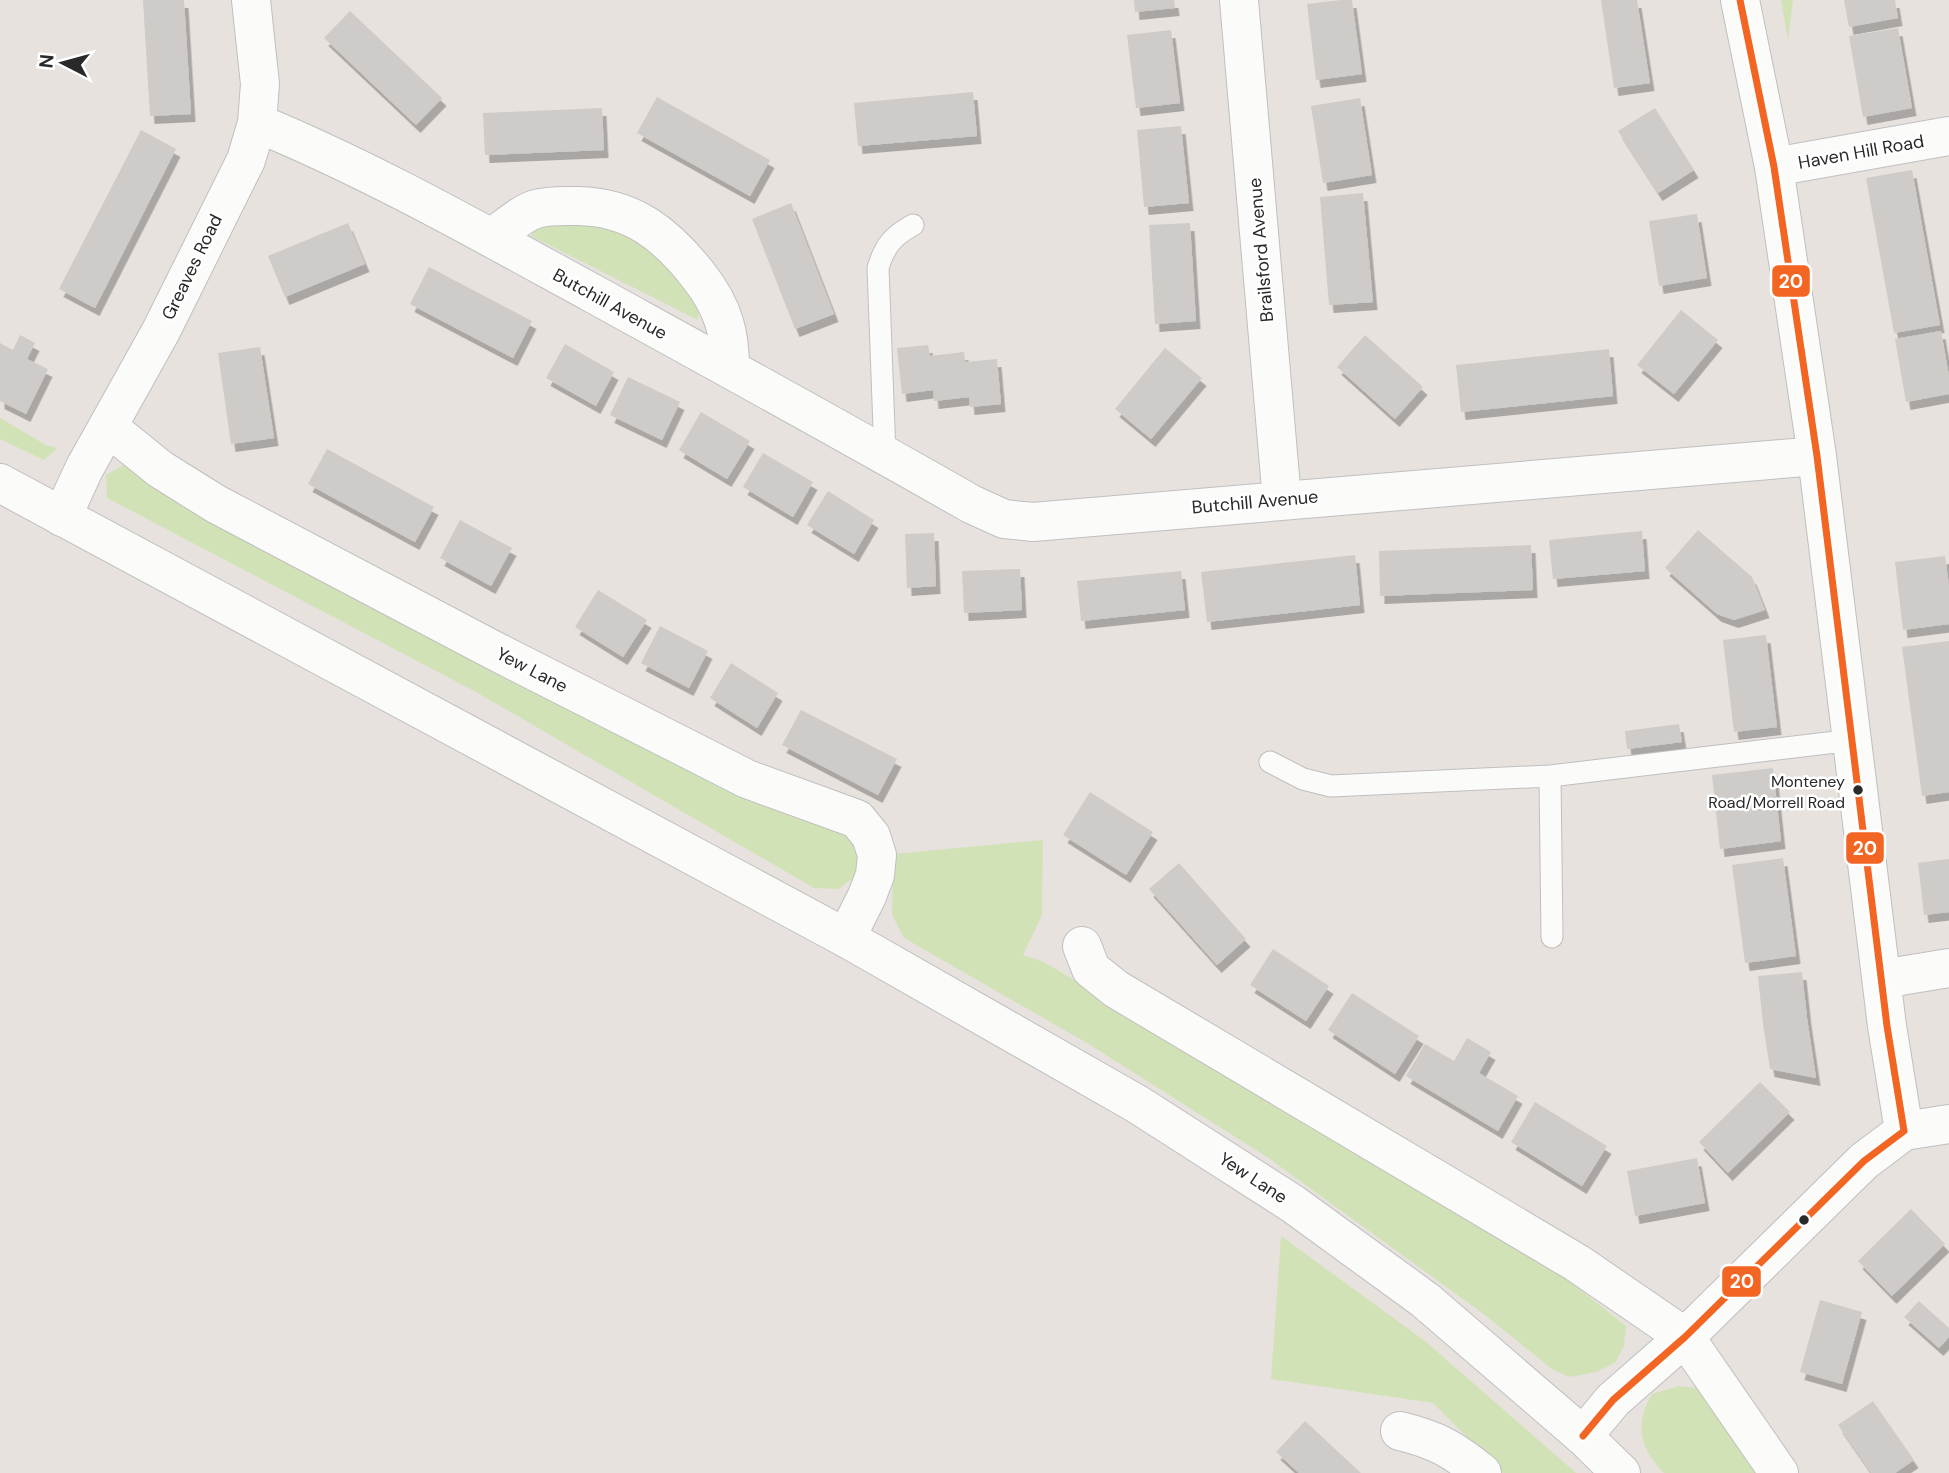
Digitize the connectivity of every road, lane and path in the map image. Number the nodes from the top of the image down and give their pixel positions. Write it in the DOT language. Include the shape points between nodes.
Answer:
graph roads {
  1 [pos="251,0"];
  2 [pos="1240,0"];
  3 [pos="1740,0"];
  4 [pos="257,123"];
  5 [pos="1949,136"];
  6 [pos="1774,167"];
  7 [pos="913,225"];
  8 [pos="491,238"];
  9 [pos="730,369"];
  10 [pos="108,427"];
  11 [pos="886,455"];
  12 [pos="1817,456"];
  13 [pos="0,483"];
  14 [pos="1282,500"];
  15 [pos="62,517"];
  16 [pos="1853,740"];
  17 [pos="1270,762"];
  18 [pos="1550,776"];
  19 [pos="1552,937"];
  20 [pos="846,938"];
  21 [pos="1082,946"];
  22 [pos="1949,968"];
  23 [pos="1882,979"];
  24 [pos="1949,1124"];
  25 [pos="1904,1131"];
  26 [pos="1685,1337"];
  27 [pos="1401,1431"];
  28 [pos="1583,1436"];
  29 [pos="1482,1473"];
  30 [pos="1621,1473"];
  31 [pos="1779,1473"];
  1 -- 4 [label="street, Greaves Road" via="260,84"];
  2 -- 14 [label="street, Brailsford Avenue"];
  3 -- 6 [label="street"];
  4 -- 8 [label="street, Butchill Avenue" via="386,182"];
  4 -- 10 [label="street, Greaves Road" via="240,172"];
  5 -- 6 [label="street, Haven Hill Road"];
  6 -- 12 [label="street"];
  7 -- 11 [label="lane" via="884,248 878,268"];
  8 -- 9 [label="street, Butchill Avenue"];
  8 -- 9 [label="street" via="535,209 603,206 628,215 660,235 709,290 724,320"];
  9 -- 11 [label="street, Butchill Avenue"];
  10 -- 15 [label="street, Greaves Road"];
  10 -- 20 [label="street, Yew Lane" via="216,504 495,651 747,779 857,819 871,836 877,855 867,896"];
  11 -- 14 [label="street, Butchill Avenue" via="1004,519 1034,522"];
  12 -- 14 [label="street, Butchill Avenue"];
  12 -- 16 [label="street"];
  13 -- 15 [label="street, Yew Lane"];
  15 -- 20 [label="street, Yew Lane"];
  16 -- 18 [label="lane"];
  16 -- 23 [label="street"];
  17 -- 18 [label="lane" via="1303,779 1331,786"];
  18 -- 19 [label="lane"];
  20 -- 28 [label="street, Yew Lane" via="1137,1104 1293,1204 1425,1300"];
  21 -- 26 [label="street" via="1091,969 1115,989 1577,1264"];
  22 -- 23 [label="street"];
  23 -- 25 [label="street"];
  24 -- 25 [label="street"];
  25 -- 26 [label="street" via="1864,1161"];
  26 -- 28 [label="street" via="1613,1400"];
  26 -- 31 [label="street"];
  27 -- 29 [label="street" via="1454,1450"];
  28 -- 30 [label="street, Yew Lane"];
}
